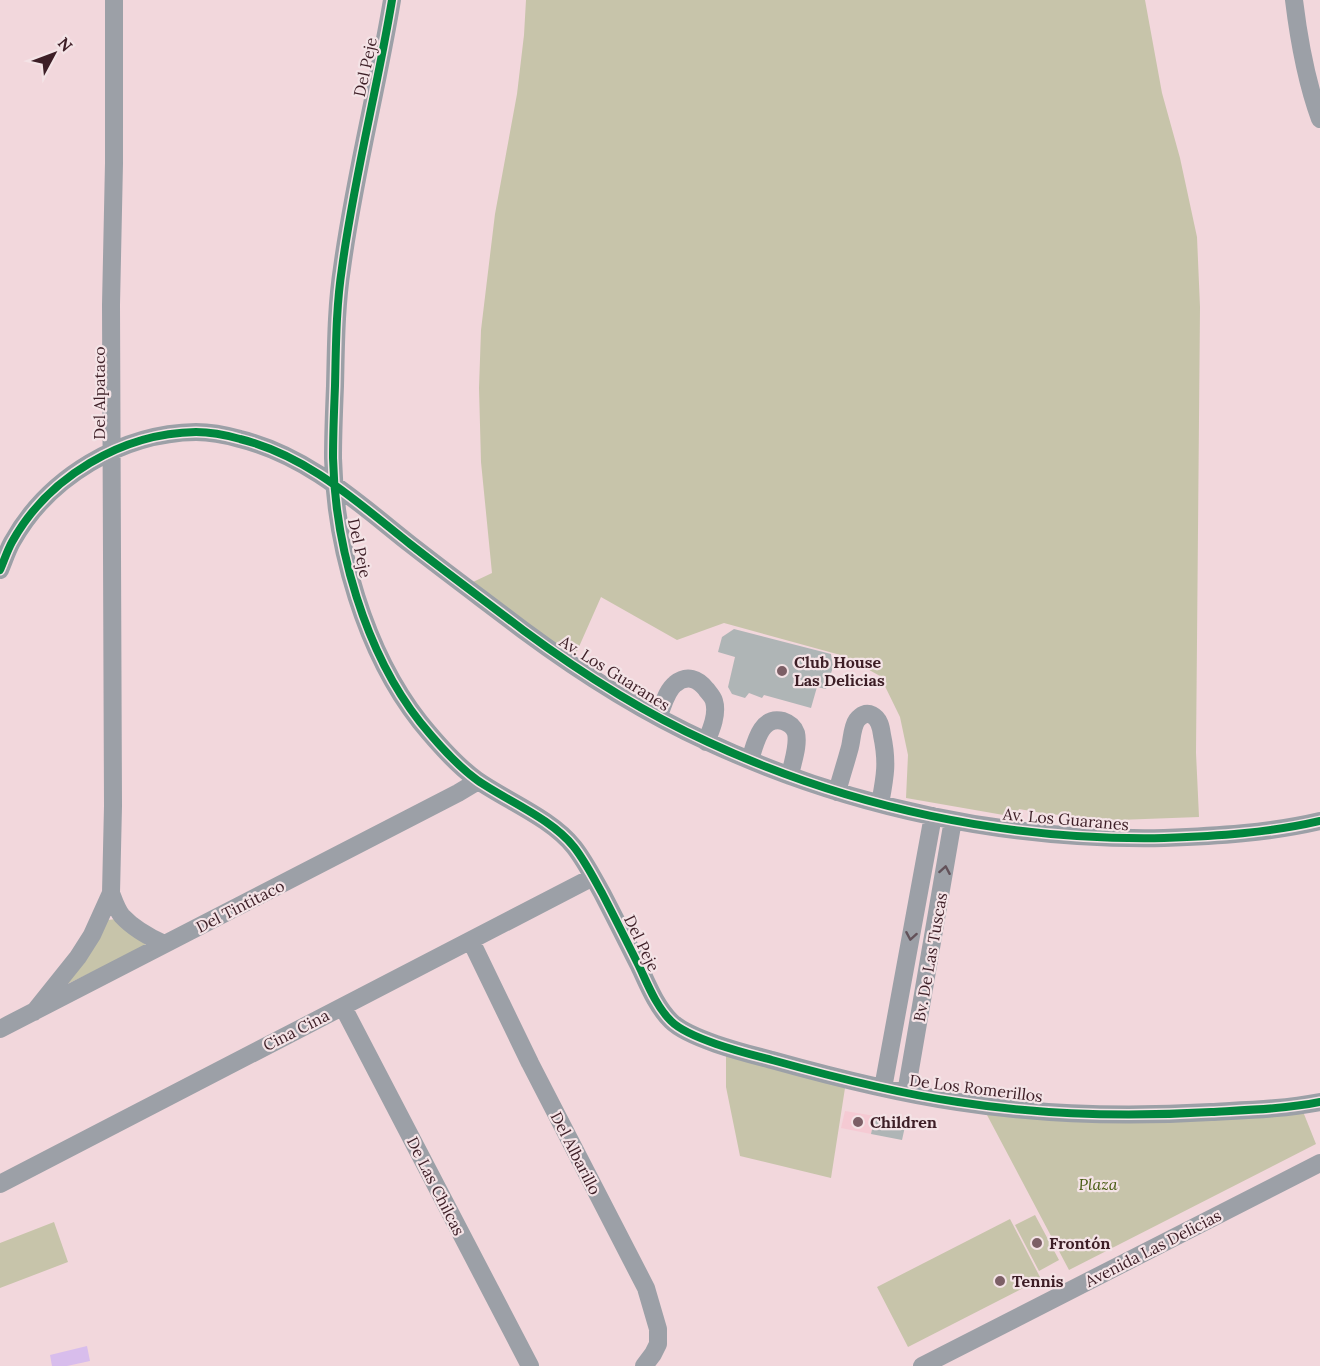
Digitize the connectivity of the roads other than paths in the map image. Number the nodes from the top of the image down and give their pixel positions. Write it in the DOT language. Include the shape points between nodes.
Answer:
graph roads {
  1 [pos="114,0"];
  2 [pos="392,0"];
  3 [pos="1294,0"];
  4 [pos="1320,119"];
  5 [pos="113,451"];
  6 [pos="335,485"];
  7 [pos="0,570"];
  8 [pos="658,717"];
  9 [pos="706,742"];
  10 [pos="750,760"];
  11 [pos="790,776"];
  12 [pos="478,781"];
  13 [pos="837,792"];
  14 [pos="880,804"];
  15 [pos="933,816"];
  16 [pos="953,820"];
  17 [pos="1320,821"];
  18 [pos="593,877"];
  19 [pos="111,893"];
  20 [pos="121,915"];
  21 [pos="100,919"];
  22 [pos="471,941"];
  23 [pos="164,944"];
  24 [pos="653,996"];
  25 [pos="343,1007"];
  26 [pos="34,1012"];
  27 [pos="0,1029"];
  28 [pos="883,1088"];
  29 [pos="906,1093"];
  30 [pos="1320,1102"];
  31 [pos="1320,1163"];
  32 [pos="0,1184"];
  33 [pos="530,1366"];
  34 [pos="644,1366"];
  35 [pos="922,1366"];
  1 -- 5 [label="street, Del Alpataco"];
  2 -- 6 [label="street, Del Peje" via="341,271 336,340"];
  3 -- 4 [label="street" via="1306,70"];
  5 -- 6 [label="street, Av. Los Guaranes" via="161,436 214,433 271,449"];
  5 -- 7 [label="street, Av. Los Guaranes" via="86,465 45,500 11,543"];
  5 -- 19 [label="street, Del Alpataco"];
  6 -- 8 [label="street, Av. Los Guaranes" via="552,651"];
  6 -- 12 [label="street, Del Peje" via="340,530 359,606 382,660 421,723"];
  8 -- 9 [label="street, Av. Los Guaranes"];
  8 -- 9 [label="street" via="670,689 685,678 693,678 714,700"];
  9 -- 10 [label="street, Av. Los Guaranes"];
  10 -- 11 [label="street, Av. Los Guaranes"];
  10 -- 11 [label="street" via="765,724 781,720 796,735"];
  11 -- 13 [label="street, Av. Los Guaranes"];
  12 -- 18 [label="street, Del Peje" via="563,835"];
  12 -- 23 [label="street, Del Tintitaco"];
  13 -- 14 [label="street, Av. Los Guaranes"];
  13 -- 14 [label="street" via="855,723 871,714 880,724 885,751"];
  14 -- 15 [label="street, Av. Los Guaranes"];
  15 -- 16 [label="street, Av. Los Guaranes"];
  15 -- 28 [label="street, Bv. De Las Tuscas, one-way"];
  16 -- 17 [label="street, Av. Los Guaranes" via="1039,833 1119,838 1248,833"];
  29 -- 16 [label="street, Bv. De Las Tuscas, one-way"];
  18 -- 22 [label="street, Cina Cina"];
  18 -- 24 [label="street, Del Peje"];
  19 -- 20 [label="street, Del Alpataco"];
  19 -- 21 [label="street, Del Alpataco"];
  20 -- 21 [label="street"];
  20 -- 23 [label="street, Del Alpataco"];
  21 -- 26 [label="street, Del Alpataco" via="78,957"];
  22 -- 25 [label="street, Cina Cina"];
  22 -- 34 [label="street, Del Albarillo" via="646,1288 658,1329 658,1344"];
  23 -- 26 [label="street, Del Tintitaco"];
  24 -- 28 [label="street, De Los Romerillos" via="677,1026 701,1038"];
  25 -- 32 [label="street, Cina Cina"];
  25 -- 33 [label="street, De Las Chilcas"];
  26 -- 27 [label="street, Del Tintitaco"];
  28 -- 29 [label="street, De Los Romerillos"];
  29 -- 30 [label="street, De Los Romerillos" via="986,1106 1114,1115 1252,1110"];
  31 -- 35 [label="street, Avenida Las Delicias"];
}
